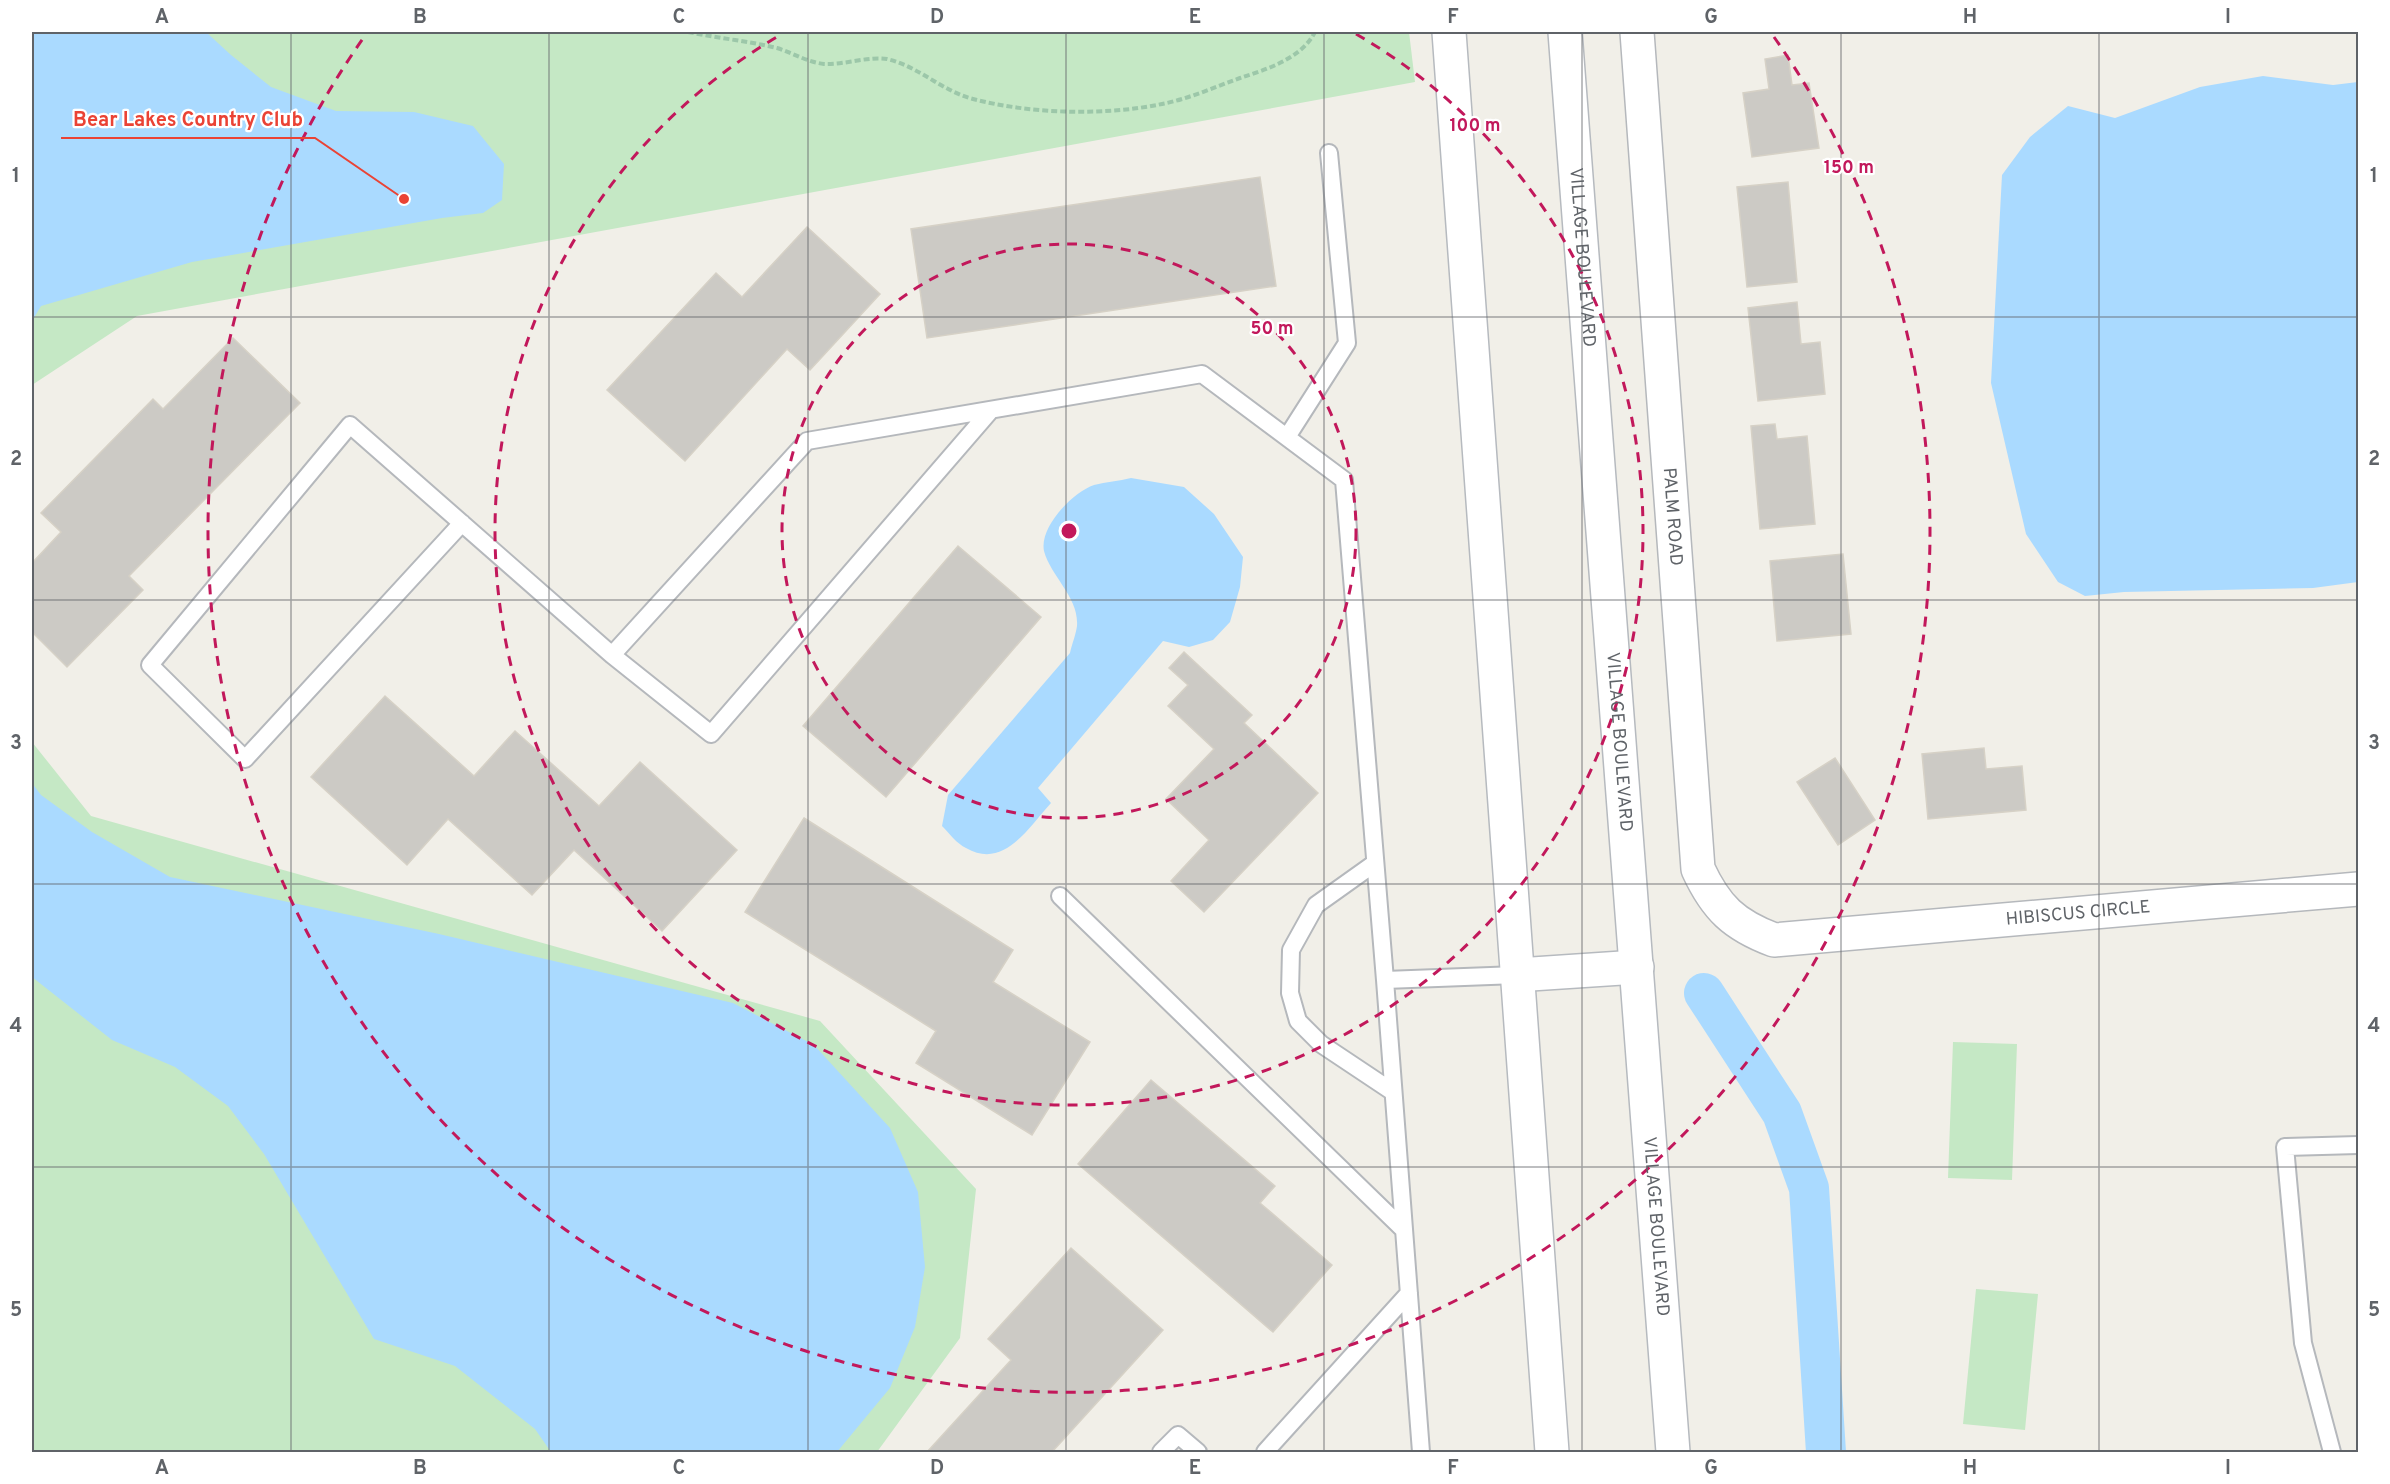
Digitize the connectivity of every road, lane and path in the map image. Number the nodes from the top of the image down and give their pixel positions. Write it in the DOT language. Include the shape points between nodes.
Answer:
graph roads {
  1 [pos="688,32"];
  2 [pos="1315,32"];
  3 [pos="1449,32"];
  4 [pos="1565,32"];
  5 [pos="1637,32"];
  6 [pos="1329,153"];
  7 [pos="991,410"];
  8 [pos="1287,437"];
  9 [pos="462,523"];
  10 [pos="612,655"];
  11 [pos="1375,863"];
  12 [pos="2358,889"];
  13 [pos="1060,896"];
  14 [pos="1798,938"];
  15 [pos="1636,967"];
  16 [pos="1517,975"];
  17 [pos="1385,980"];
  18 [pos="1394,1092"];
  19 [pos="2358,1145"];
  20 [pos="1404,1230"];
  21 [pos="1409,1293"];
  22 [pos="1161,1452"];
  23 [pos="1198,1452"];
  24 [pos="1265,1452"];
  25 [pos="1421,1452"];
  26 [pos="1552,1452"];
  27 [pos="1673,1452"];
  28 [pos="2332,1452"];
  1 -- 2 [label="path" via="780,49 824,64 884,59 974,100 1052,111 1165,104 1282,62 1301,50"];
  3 -- 16 [label="street"];
  4 -- 15 [label="street, VILLAGE BOULEVARD"];
  5 -- 14 [label="street, PALM ROAD" via="1698,869 1709,894 1727,915 1749,931 1774,940"];
  6 -- 8 [label="lane" via="1347,344"];
  7 -- 8 [label="lane" via="1202,374"];
  7 -- 10 [label="lane" via="807,441"];
  7 -- 10 [label="lane" via="711,734"];
  8 -- 11 [label="lane" via="1344,480"];
  9 -- 9 [label="lane" via="350,425 150,665 245,759"];
  9 -- 10 [label="lane"];
  11 -- 17 [label="lane"];
  11 -- 18 [label="lane" via="1316,905 1291,950 1290,993 1298,1021 1321,1044"];
  12 -- 14 [label="street, HIBISCUS CIRCLE"];
  13 -- 20 [label="lane"];
  15 -- 16 [label="street"];
  15 -- 27 [label="street, VILLAGE BOULEVARD"];
  16 -- 17 [label="lane"];
  16 -- 26 [label="street"];
  17 -- 18 [label="lane"];
  18 -- 20 [label="lane"];
  19 -- 28 [label="lane" via="2285,1147 2302,1343"];
  20 -- 21 [label="lane"];
  21 -- 24 [label="lane"];
  21 -- 25 [label="lane"];
  22 -- 23 [label="lane" via="1178,1435"];
}
